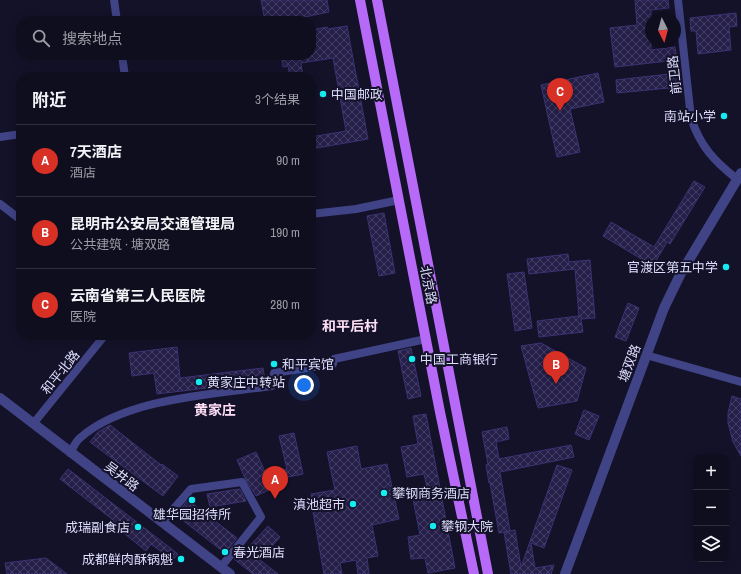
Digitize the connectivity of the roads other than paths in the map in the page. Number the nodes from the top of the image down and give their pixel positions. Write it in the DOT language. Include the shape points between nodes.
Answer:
graph roads {
  1 [pos="114,0"];
  2 [pos="360,0"];
  3 [pos="377,0"];
  4 [pos="678,0"];
  5 [pos="116,16"];
  6 [pos="123,60"];
  7 [pos="124,72"];
  8 [pos="16,135"];
  9 [pos="0,137"];
  10 [pos="739,176"];
  11 [pos="399,200"];
  12 [pos="0,204"];
  13 [pos="316,213"];
  14 [pos="16,216"];
  15 [pos="426,339"];
  16 [pos="101,340"];
  17 [pos="646,355"];
  18 [pos="741,382"];
  19 [pos="0,398"];
  20 [pos="33,424"];
  21 [pos="70,453"];
  22 [pos="162,522"];
  23 [pos="221,567"];
  24 [pos="230,574"];
  25 [pos="474,574"];
  26 [pos="488,574"];
  27 [pos="565,574"];
  1 -- 5 [label="street"];
  2 -- 11 [label="main road, 北京路"];
  3 -- 26 [label="main road, 北京路"];
  4 -- 10 [label="street, 前卫路" via="694,129 710,155"];
  6 -- 7 [label="street"];
  8 -- 9 [label="street"];
  10 -- 17 [label="street, 塘双路" via="680,275"];
  11 -- 13 [label="street" via="356,209"];
  11 -- 15 [label="main road, 北京路"];
  12 -- 14 [label="street"];
  15 -- 21 [label="street" via="334,358 333,364 274,373 272,386 160,402 110,418 79,438"];
  15 -- 25 [label="main road, 北京路"];
  16 -- 20 [label="street, 和平北路"];
  17 -- 18 [label="street"];
  17 -- 27 [label="street, 塘双路"];
  19 -- 20 [label="street, 吴井路"];
  20 -- 21 [label="street, 吴井路"];
  21 -- 22 [label="street, 吴井路"];
  22 -- 23 [label="street, 吴井路"];
  22 -- 23 [label="street" via="191,489 242,482 261,517"];
  23 -- 24 [label="street, 吴井路"];
}
